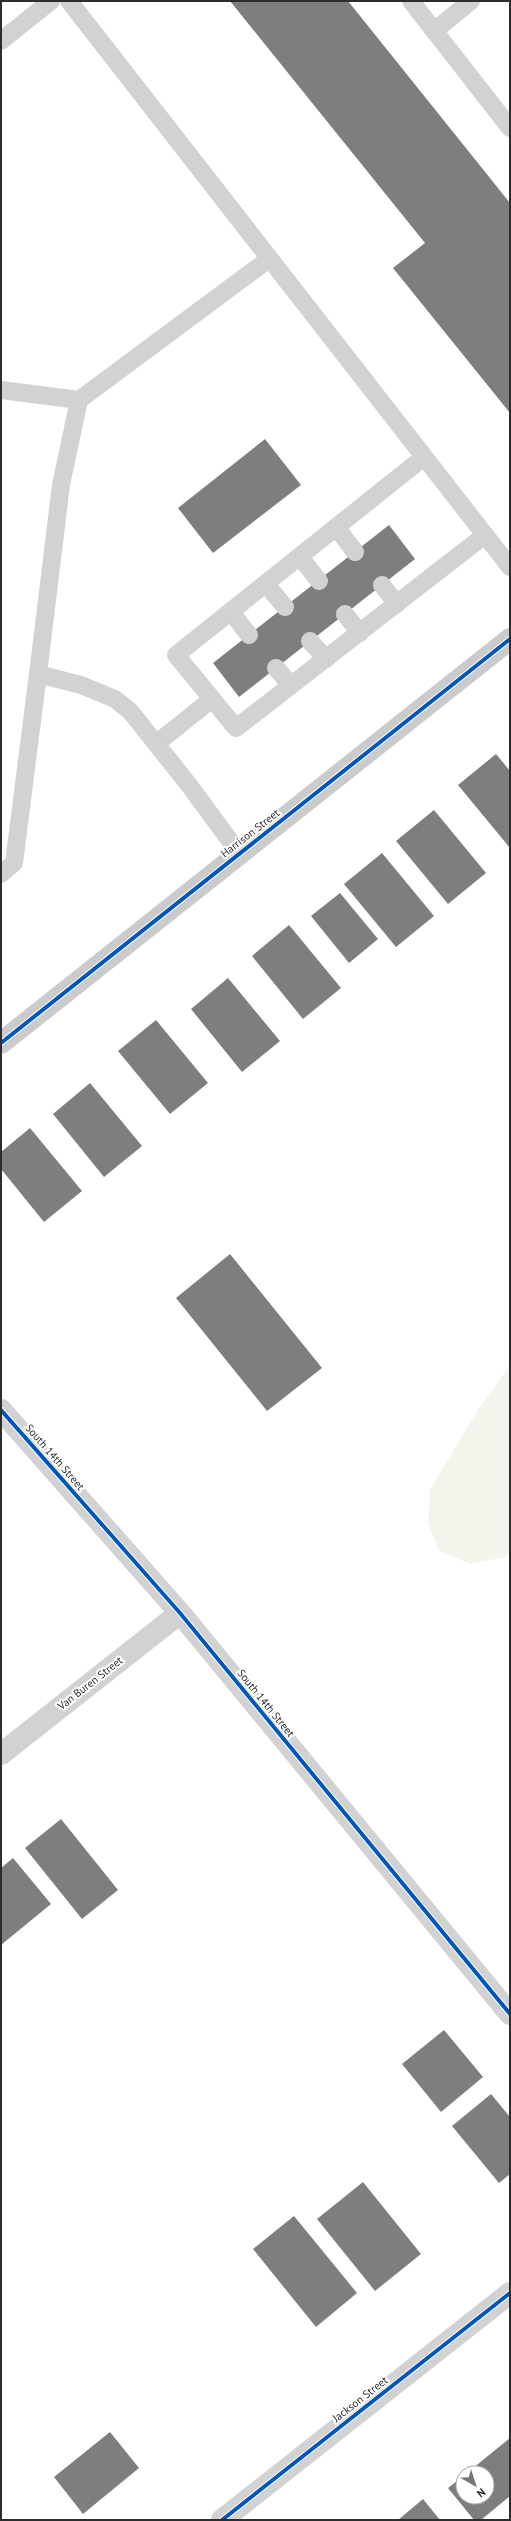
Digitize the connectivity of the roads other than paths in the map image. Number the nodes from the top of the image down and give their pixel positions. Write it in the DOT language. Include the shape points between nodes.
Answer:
graph roads {
  1 [pos="52,1"];
  2 [pos="69,1"];
  3 [pos="411,1"];
  4 [pos="471,1"];
  5 [pos="434,31"];
  6 [pos="1,41"];
  7 [pos="510,128"];
  8 [pos="269,259"];
  9 [pos="1,390"];
  10 [pos="79,400"];
  11 [pos="424,457"];
  12 [pos="336,527"];
  13 [pos="485,535"];
  14 [pos="355,552"];
  15 [pos="300,557"];
  16 [pos="510,567"];
  17 [pos="318,581"];
  18 [pos="266,584"];
  19 [pos="382,585"];
  20 [pos="397,604"];
  21 [pos="285,607"];
  22 [pos="231,612"];
  23 [pos="345,614"];
  24 [pos="360,633"];
  25 [pos="249,635"];
  26 [pos="509,640"];
  27 [pos="310,641"];
  28 [pos="326,659"];
  29 [pos="276,668"];
  30 [pos="38,674"];
  31 [pos="291,685"];
  32 [pos="212,699"];
  33 [pos="157,743"];
  34 [pos="239,853"];
  35 [pos="1,874"];
  36 [pos="1,1043"];
  37 [pos="1,1410"];
  38 [pos="180,1613"];
  39 [pos="1,1754"];
  40 [pos="510,2014"];
  41 [pos="510,2293"];
  42 [pos="222,2520"];
  1 -- 6 [label="lane"];
  2 -- 8 [label="lane"];
  3 -- 5 [label="lane"];
  4 -- 5 [label="lane"];
  5 -- 7 [label="lane"];
  8 -- 10 [label="lane"];
  8 -- 11 [label="lane"];
  9 -- 10 [label="lane"];
  10 -- 30 [label="lane" via="61,485"];
  11 -- 12 [label="lane"];
  11 -- 13 [label="lane"];
  12 -- 14 [label="lane"];
  12 -- 15 [label="lane"];
  13 -- 16 [label="lane"];
  13 -- 20 [label="lane"];
  15 -- 17 [label="lane"];
  15 -- 18 [label="lane"];
  18 -- 21 [label="lane"];
  18 -- 22 [label="lane"];
  19 -- 20 [label="lane"];
  20 -- 24 [label="lane"];
  22 -- 25 [label="lane"];
  22 -- 32 [label="lane" via="176,655"];
  23 -- 24 [label="lane"];
  24 -- 28 [label="lane"];
  26 -- 34 [label="street, Harrison Street"];
  27 -- 28 [label="lane"];
  28 -- 31 [label="lane"];
  29 -- 31 [label="lane"];
  30 -- 33 [label="lane" via="81,685 115,699 130,711"];
  30 -- 35 [label="lane" via="14,863"];
  31 -- 32 [label="lane" via="236,728"];
  32 -- 33 [label="lane"];
  33 -- 34 [label="lane"];
  34 -- 36 [label="street, Harrison Street"];
  37 -- 38 [label="street, South 14th Street"];
  38 -- 39 [label="street, Van Buren Street"];
  38 -- 40 [label="street, South 14th Street"];
  41 -- 42 [label="street, Jackson Street"];
}
